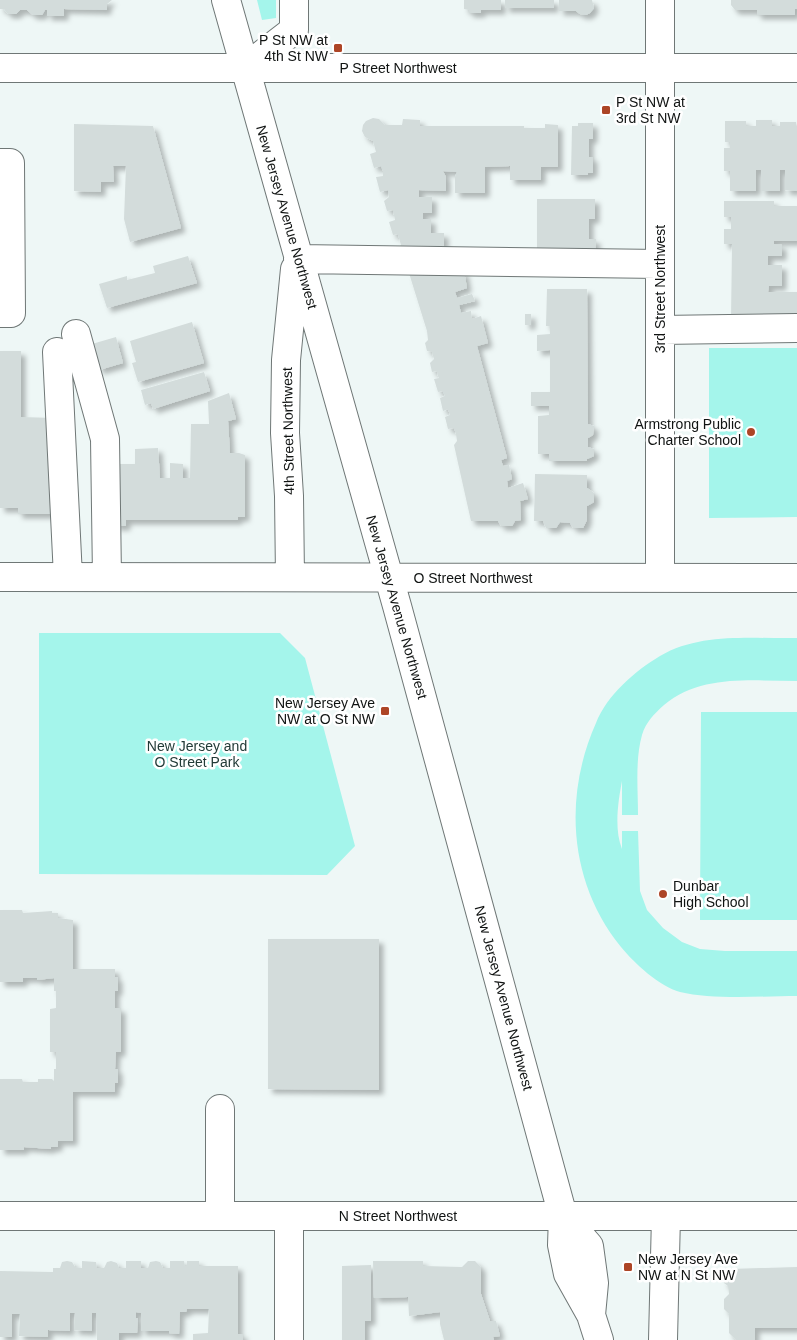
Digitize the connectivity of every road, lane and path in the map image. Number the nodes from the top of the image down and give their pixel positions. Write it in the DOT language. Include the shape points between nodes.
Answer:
graph roads {
  1 [pos="226,0"];
  2 [pos="294,0"];
  3 [pos="660,0"];
  4 [pos="0,68"];
  5 [pos="245,68"];
  6 [pos="660,68"];
  7 [pos="797,68"];
  8 [pos="0,163"];
  9 [pos="5,250"];
  10 [pos="297,257"];
  11 [pos="660,264"];
  12 [pos="0,313"];
  13 [pos="797,328"];
  14 [pos="660,330"];
  15 [pos="0,577"];
  16 [pos="68,577"];
  17 [pos="106,577"];
  18 [pos="290,577"];
  19 [pos="389,578"];
  20 [pos="660,578"];
  21 [pos="797,578"];
  22 [pos="220,1109"];
  23 [pos="0,1216"];
  24 [pos="220,1216"];
  25 [pos="289,1216"];
  26 [pos="563,1216"];
  27 [pos="666,1216"];
  28 [pos="797,1216"];
  29 [pos="595,1328"];
  30 [pos="288,1340"];
  31 [pos="663,1340"];
  1 -- 5 [label="street, New Jersey Avenue Northwest"];
  2 -- 5 [label="street" via="294,30"];
  3 -- 6 [label="street, 3rd Street Northwest"];
  4 -- 5 [label="street, P Street Northwest"];
  5 -- 6 [label="street, P Street Northwest"];
  5 -- 10 [label="street, New Jersey Avenue Northwest"];
  6 -- 7 [label="street, P Street Northwest"];
  6 -- 11 [label="street, 3rd Street Northwest"];
  8 -- 9 [label="street" via="10,163"];
  9 -- 12 [label="street" via="11,313"];
  10 -- 11 [label="street"];
  10 -- 18 [label="street, 4th Street Northwest" via="286,360"];
  10 -- 19 [label="street, New Jersey Avenue Northwest"];
  11 -- 14 [label="street, 3rd Street Northwest"];
  13 -- 14 [label="street"];
  14 -- 20 [label="street, 3rd Street Northwest"];
  15 -- 16 [label="street, O Street Northwest"];
  16 -- 17 [label="street, O Street Northwest"];
  16 -- 17 [label="street" via="67,343 105,439"];
  17 -- 18 [label="street, O Street Northwest"];
  18 -- 19 [label="street, O Street Northwest"];
  19 -- 20 [label="street, O Street Northwest"];
  19 -- 26 [label="street, New Jersey Avenue Northwest"];
  20 -- 21 [label="street, O Street Northwest"];
  22 -- 24 [label="street"];
  23 -- 24 [label="street, N Street Northwest"];
  24 -- 25 [label="street, N Street Northwest"];
  25 -- 26 [label="street, N Street Northwest"];
  25 -- 30 [label="street"];
  26 -- 27 [label="street, N Street Northwest"];
  26 -- 29 [label="street, New Jersey Avenue Northwest" via="589,1246"];
  27 -- 28 [label="street, N Street Northwest"];
  27 -- 31 [label="street"];
}
